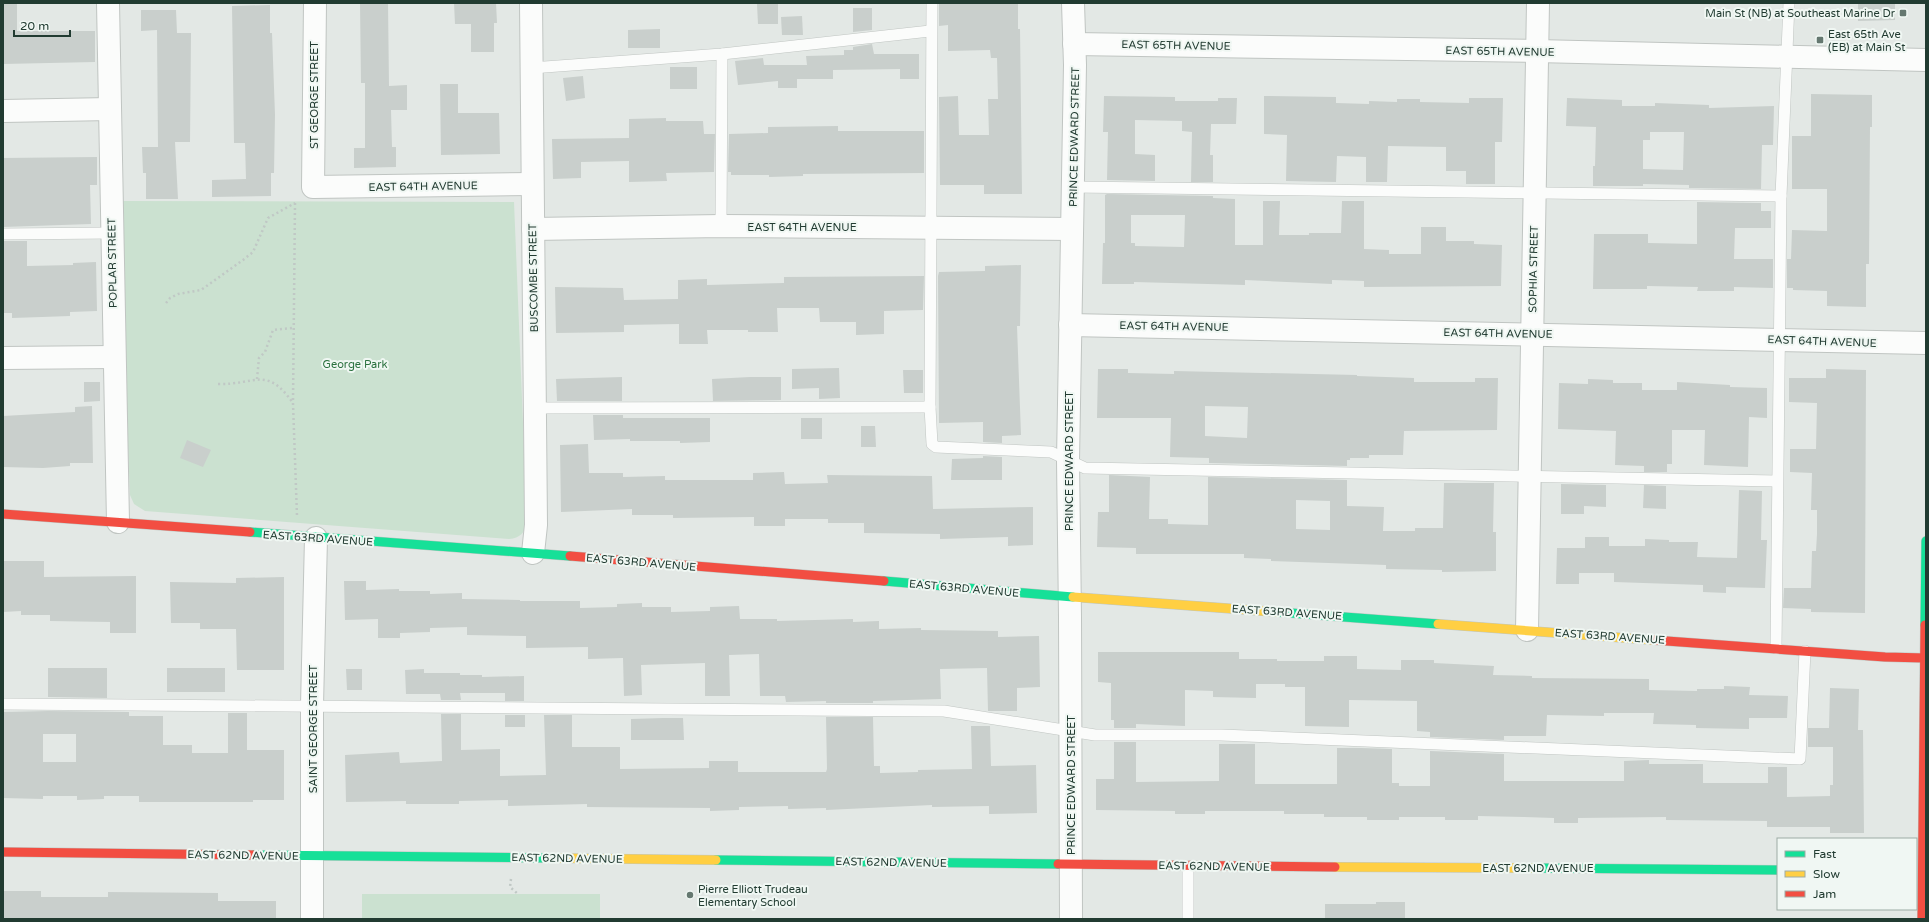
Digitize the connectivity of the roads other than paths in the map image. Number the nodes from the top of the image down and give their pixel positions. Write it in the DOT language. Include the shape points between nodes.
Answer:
graph roads {
  1 [pos="108,3"];
  2 [pos="315,3"];
  3 [pos="531,3"];
  4 [pos="932,3"];
  5 [pos="1073,3"];
  6 [pos="1538,3"];
  7 [pos="1789,3"];
  8 [pos="930,31"];
  9 [pos="1074,44"];
  10 [pos="1536,51"];
  11 [pos="722,54"];
  12 [pos="1787,56"];
  13 [pos="1926,60"];
  14 [pos="532,68"];
  15 [pos="110,109"];
  16 [pos="3,111"];
  17 [pos="532,184"];
  18 [pos="314,187"];
  19 [pos="1073,187"];
  20 [pos="1535,193"];
  21 [pos="1781,196"];
  22 [pos="720,226"];
  23 [pos="930,228"];
  24 [pos="533,229"];
  25 [pos="1072,229"];
  26 [pos="112,233"];
  27 [pos="3,234"];
  28 [pos="1070,325"];
  29 [pos="1531,334"];
  30 [pos="1779,340"];
  31 [pos="1926,343"];
  32 [pos="114,357"];
  33 [pos="3,358"];
  34 [pos="930,407"];
  35 [pos="534,408"];
  36 [pos="1068,460"];
  37 [pos="1529,475"];
  38 [pos="1777,481"];
  39 [pos="3,514"];
  40 [pos="118,522"];
  41 [pos="316,538"];
  42 [pos="1926,541"];
  43 [pos="533,553"];
  44 [pos="1070,596"];
  45 [pos="1527,630"];
  46 [pos="1776,648"];
  47 [pos="1805,651"];
  48 [pos="1925,658"];
  49 [pos="3,704"];
  50 [pos="312,705"];
  51 [pos="1071,732"];
  52 [pos="1925,805"];
  53 [pos="3,852"];
  54 [pos="313,855"];
  55 [pos="1072,864"];
  56 [pos="1188,866"];
  57 [pos="1777,870"];
  58 [pos="1919,871"];
  59 [pos="312,919"];
  60 [pos="1071,919"];
  61 [pos="1188,919"];
  62 [pos="1922,919"];
  1 -- 15 [label="street, POPLAR STREET"];
  2 -- 18 [label="street, ST GEORGE STREET"];
  3 -- 14 [label="street, BUSCOMBE STREET"];
  4 -- 8 [label="lane"];
  5 -- 9 [label="street, PRINCE EDWARD STREET"];
  6 -- 10 [label="street, SOPHIA STREET"];
  7 -- 12 [label="lane"];
  8 -- 11 [label="lane"];
  8 -- 23 [label="lane"];
  9 -- 10 [label="street, EAST 65TH AVENUE"];
  9 -- 19 [label="street, PRINCE EDWARD STREET"];
  10 -- 12 [label="street, EAST 65TH AVENUE"];
  10 -- 20 [label="street, SOPHIA STREET"];
  11 -- 14 [label="lane"];
  11 -- 22 [label="lane"];
  12 -- 13 [label="street, EAST 65TH AVENUE"];
  12 -- 21 [label="lane"];
  14 -- 17 [label="street, BUSCOMBE STREET"];
  15 -- 16 [label="street"];
  15 -- 26 [label="street, POPLAR STREET"];
  17 -- 18 [label="street, EAST 64TH AVENUE"];
  17 -- 24 [label="street, BUSCOMBE STREET"];
  19 -- 20 [label="lane"];
  19 -- 25 [label="street, PRINCE EDWARD STREET"];
  20 -- 21 [label="lane"];
  20 -- 29 [label="street, SOPHIA STREET"];
  21 -- 30 [label="lane"];
  22 -- 23 [label="street, EAST 64TH AVENUE"];
  22 -- 24 [label="street, EAST 64TH AVENUE"];
  23 -- 25 [label="street, EAST 64TH AVENUE"];
  23 -- 34 [label="lane"];
  24 -- 35 [label="street, BUSCOMBE STREET"];
  25 -- 28 [label="street, PRINCE EDWARD STREET"];
  26 -- 27 [label="lane"];
  26 -- 32 [label="street, POPLAR STREET"];
  28 -- 29 [label="street, EAST 64TH AVENUE"];
  28 -- 36 [label="street, PRINCE EDWARD STREET"];
  29 -- 30 [label="street, EAST 64TH AVENUE"];
  29 -- 37 [label="street, SOPHIA STREET"];
  30 -- 31 [label="street, EAST 64TH AVENUE"];
  30 -- 38 [label="lane"];
  32 -- 33 [label="street"];
  32 -- 40 [label="street, POPLAR STREET"];
  34 -- 35 [label="lane"];
  34 -- 36 [label="lane" via="932,444 936,447 1052,452"];
  35 -- 43 [label="street, BUSCOMBE STREET" via="536,525"];
  36 -- 37 [label="lane" via="1085,468"];
  36 -- 44 [label="street, PRINCE EDWARD STREET"];
  37 -- 38 [label="lane"];
  37 -- 45 [label="street, SOPHIA STREET"];
  38 -- 46 [label="lane"];
  39 -- 40 [label="street, EAST 63RD AVENUE"];
  40 -- 41 [label="street, EAST 63RD AVENUE"];
  41 -- 43 [label="street, EAST 63RD AVENUE"];
  41 -- 50 [label="street, SAINT GEORGE STREET"];
  42 -- 48 [label="street"];
  43 -- 44 [label="street, EAST 63RD AVENUE"];
  44 -- 45 [label="street, EAST 63RD AVENUE"];
  44 -- 51 [label="street, PRINCE EDWARD STREET"];
  45 -- 46 [label="street, EAST 63RD AVENUE"];
  46 -- 47 [label="street, EAST 63RD AVENUE"];
  47 -- 48 [label="street, EAST 63RD AVENUE"];
  47 -- 51 [label="lane" via="1800,759 1221,734 1095,735"];
  48 -- 52 [label="street"];
  49 -- 50 [label="lane"];
  50 -- 51 [label="lane" via="944,711"];
  50 -- 54 [label="street, SAINT GEORGE STREET"];
  51 -- 55 [label="street, PRINCE EDWARD STREET"];
  52 -- 58 [label="street"];
  53 -- 54 [label="street, EAST 62ND AVENUE"];
  54 -- 55 [label="street, EAST 62ND AVENUE"];
  54 -- 59 [label="street, SAINT GEORGE STREET"];
  55 -- 56 [label="street, EAST 62ND AVENUE"];
  55 -- 60 [label="street, PRINCE EDWARD STREET"];
  56 -- 57 [label="street, EAST 62ND AVENUE"];
  56 -- 61 [label="lane"];
  58 -- 62 [label="street"];
}
